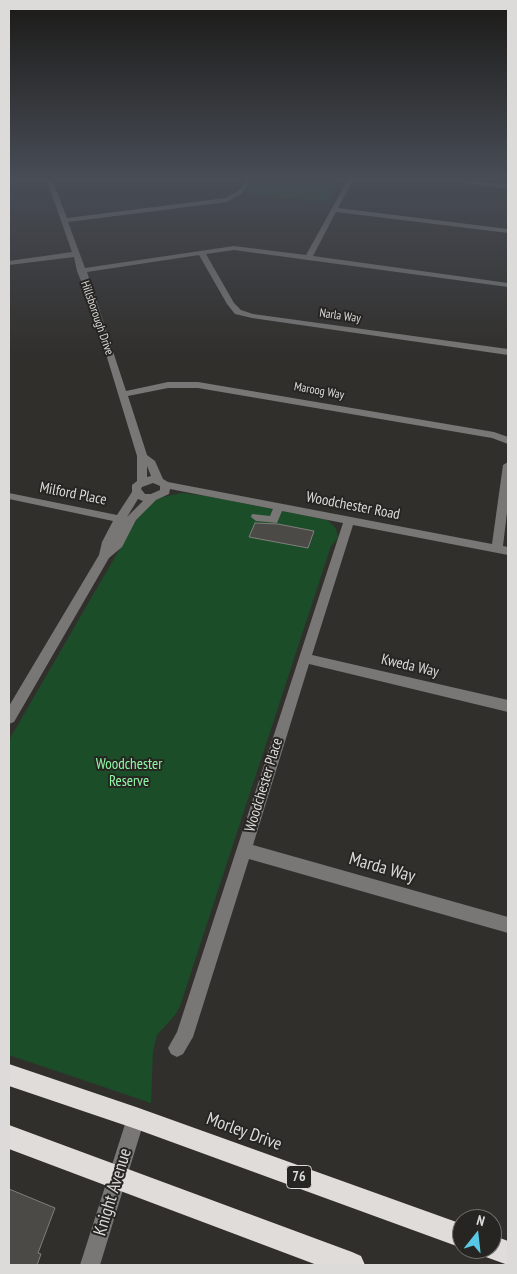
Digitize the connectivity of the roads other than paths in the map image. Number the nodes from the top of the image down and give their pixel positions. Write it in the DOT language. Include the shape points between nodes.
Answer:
graph roads {
  1 [pos="71,240"];
  2 [pos="318,240"];
  3 [pos="201,253"];
  4 [pos="76,254"];
  5 [pos="308,258"];
  6 [pos="9,263"];
  7 [pos="81,271"];
  8 [pos="508,284"];
  9 [pos="508,352"];
  10 [pos="122,394"];
  11 [pos="508,441"];
  12 [pos="142,456"];
  13 [pos="508,465"];
  14 [pos="142,482"];
  15 [pos="161,482"];
  16 [pos="193,490"];
  17 [pos="137,494"];
  18 [pos="9,496"];
  19 [pos="155,498"];
  20 [pos="187,500"];
  21 [pos="279,506"];
  22 [pos="256,517"];
  23 [pos="126,520"];
  24 [pos="349,520"];
  25 [pos="502,550"];
  26 [pos="304,658"];
  27 [pos="508,706"];
  28 [pos="9,718"];
  29 [pos="244,850"];
  30 [pos="508,925"];
  31 [pos="177,1048"];
  32 [pos="9,1075"];
  33 [pos="136,1118"];
  34 [pos="9,1137"];
  35 [pos="119,1177"];
  36 [pos="452,1232"];
  37 [pos="90,1265"];
  38 [pos="352,1265"];
  1 -- 4 [label="street, Hillsborough Drive"];
  2 -- 5 [label="street"];
  3 -- 5 [label="street" via="234,248"];
  3 -- 7 [label="street"];
  3 -- 9 [label="street, Narla Way" via="238,312"];
  4 -- 6 [label="street"];
  4 -- 7 [label="street, Hillsborough Drive"];
  5 -- 8 [label="street"];
  7 -- 10 [label="street, Hillsborough Drive" via="96,308"];
  10 -- 11 [label="street, Maroog Way" via="168,385 198,385 494,435"];
  10 -- 12 [label="street, Hillsborough Drive"];
  12 -- 14 [label="street, Hillsborough Drive"];
  12 -- 15 [label="street, Hillsborough Drive" via="151,463"];
  13 -- 25 [label="street"];
  14 -- 15 [label="street, Woodchester Road"];
  14 -- 17 [label="street" via="137,485"];
  15 -- 16 [label="street, Woodchester Road"];
  15 -- 19 [label="street" via="165,492"];
  16 -- 19 [label="street, Woodchester Road"];
  16 -- 20 [label="street"];
  16 -- 21 [label="street, Woodchester Road"];
  17 -- 19 [label="street"];
  17 -- 23 [label="street"];
  18 -- 23 [label="street, Milford Place"];
  19 -- 23 [label="street"];
  21 -- 22 [label="street" via="273,520"];
  21 -- 24 [label="street, Woodchester Road"];
  23 -- 28 [label="street" via="118,544 105,555"];
  24 -- 25 [label="street, Woodchester Road"];
  24 -- 26 [label="street, Woodchester Place"];
  26 -- 27 [label="street, Kweda Way"];
  26 -- 29 [label="street, Woodchester Place"];
  29 -- 30 [label="street, Marda Way"];
  29 -- 31 [label="street, Woodchester Place" via="184,1037"];
  32 -- 33 [label="highway, Morley Drive / 76"];
  33 -- 35 [label="street, Knight Avenue"];
  33 -- 36 [label="highway, Morley Drive / 76"];
  34 -- 35 [label="highway"];
  35 -- 37 [label="street, Knight Avenue"];
  35 -- 38 [label="highway"];
}
